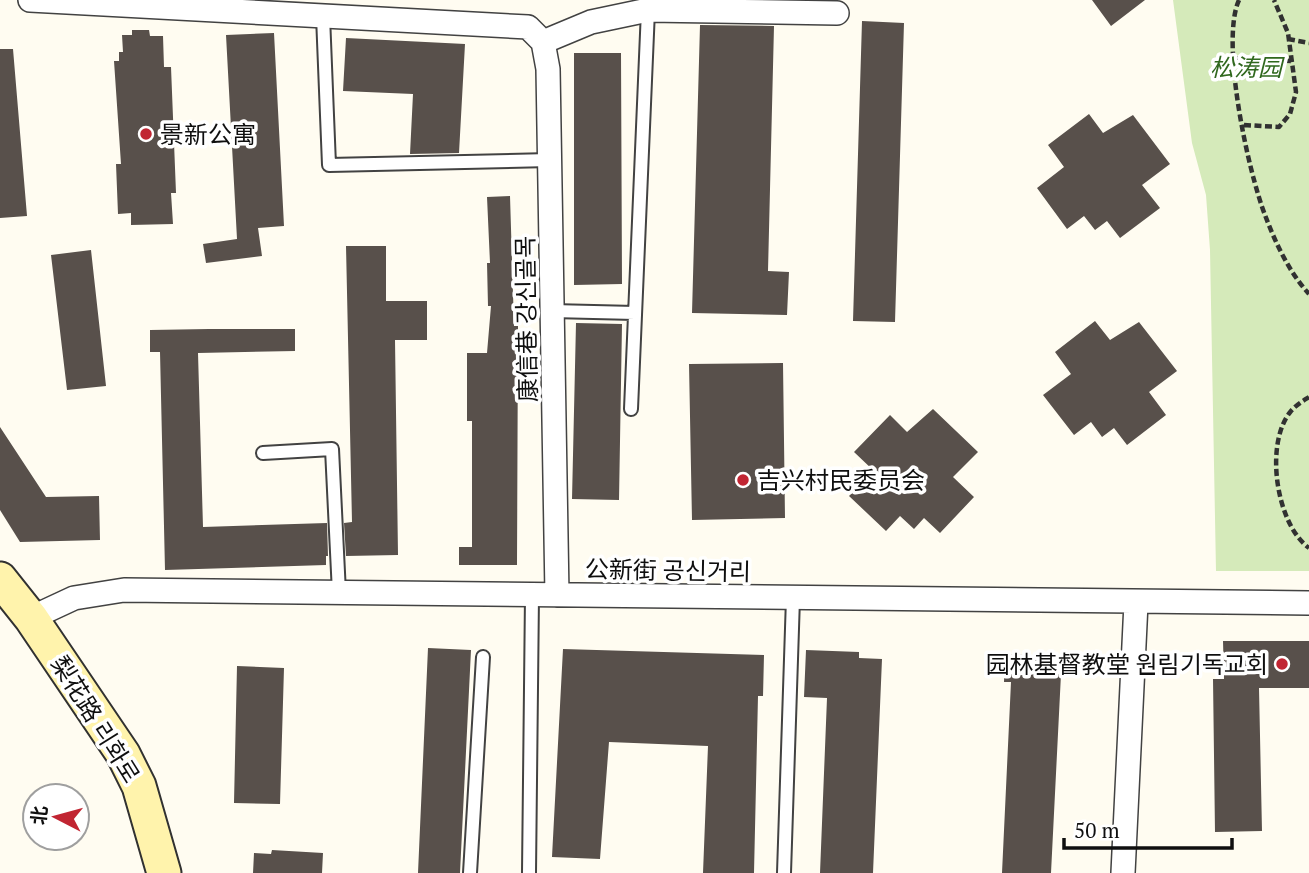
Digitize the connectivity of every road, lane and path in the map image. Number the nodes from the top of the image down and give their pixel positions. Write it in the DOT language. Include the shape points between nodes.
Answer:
graph roads {
  1 [pos="30,0"];
  2 [pos="1239,0"];
  3 [pos="1275,0"];
  4 [pos="648,10"];
  5 [pos="838,13"];
  6 [pos="323,16"];
  7 [pos="1288,39"];
  8 [pos="543,41"];
  9 [pos="1309,43"];
  10 [pos="1233,58"];
  11 [pos="1291,61"];
  12 [pos="1244,125"];
  13 [pos="550,160"];
  14 [pos="1309,294"];
  15 [pos="552,311"];
  16 [pos="635,313"];
  17 [pos="1309,397"];
  18 [pos="631,409"];
  19 [pos="263,453"];
  20 [pos="1309,548"];
  21 [pos="0,579"];
  22 [pos="339,593"];
  23 [pos="533,595"];
  24 [pos="557,595"];
  25 [pos="793,598"];
  26 [pos="1136,603"];
  27 [pos="1309,603"];
  28 [pos="32,618"];
  29 [pos="483,657"];
  30 [pos="164,873"];
  31 [pos="470,873"];
  32 [pos="529,873"];
  33 [pos="784,873"];
  34 [pos="1124,873"];
  1 -- 6 [label="street"];
  2 -- 10 [label="path"];
  3 -- 7 [label="path"];
  4 -- 5 [label="street"];
  4 -- 8 [label="street" via="591,22"];
  4 -- 16 [label="lane"];
  6 -- 8 [label="street" via="528,27"];
  6 -- 13 [label="lane" via="329,165"];
  7 -- 9 [label="path"];
  7 -- 11 [label="path"];
  8 -- 13 [label="street, 康信巷 강신골목"];
  10 -- 11 [label="path"];
  10 -- 12 [label="path"];
  11 -- 12 [label="path" via="1295,100 1284,124 1273,129"];
  12 -- 14 [label="path" via="1268,222 1287,263"];
  13 -- 15 [label="street, 康信巷 강신골목"];
  15 -- 16 [label="lane"];
  15 -- 24 [label="street, 康信巷 강신골목"];
  16 -- 18 [label="lane"];
  17 -- 20 [label="path" via="1284,422 1278,474 1286,521"];
  19 -- 22 [label="lane" via="332,449"];
  21 -- 28 [label="street, 梨花路 리화로"];
  22 -- 23 [label="street, 公新街 공신거리"];
  22 -- 28 [label="street, 公新街 공신거리" via="96,592"];
  23 -- 24 [label="street, 公新街 공신거리"];
  23 -- 32 [label="lane"];
  24 -- 25 [label="street, 公新街 공신거리"];
  25 -- 26 [label="street, 公新街 공신거리"];
  25 -- 33 [label="lane"];
  26 -- 27 [label="street, 公新街 공신거리"];
  26 -- 34 [label="street"];
  28 -- 30 [label="street, 梨花路 리화로" via="123,754 139,786"];
  29 -- 31 [label="lane"];
}
